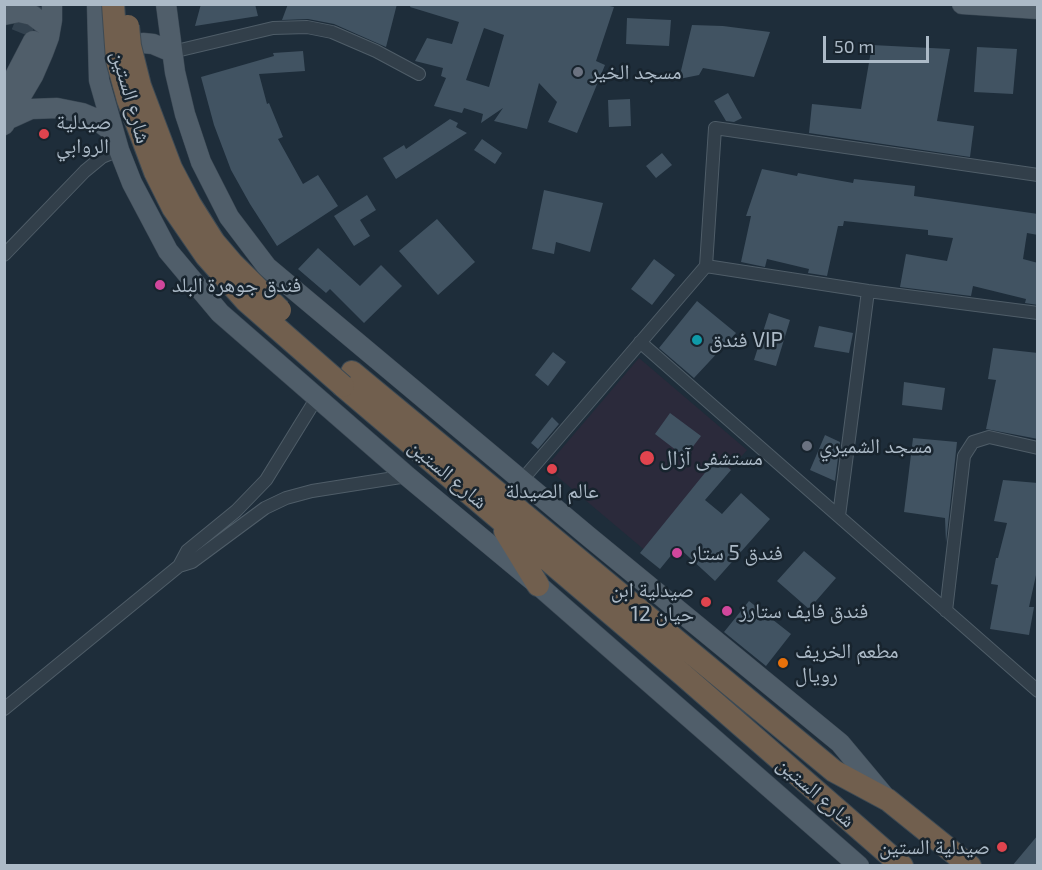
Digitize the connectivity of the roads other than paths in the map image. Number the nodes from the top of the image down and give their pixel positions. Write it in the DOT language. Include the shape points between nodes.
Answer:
graph roads {
  1 [pos="8,4"];
  2 [pos="52,4"];
  3 [pos="97,4"];
  4 [pos="113,4"];
  5 [pos="126,4"];
  6 [pos="166,4"];
  7 [pos="962,4"];
  8 [pos="1038,9"];
  9 [pos="4,14"];
  10 [pos="34,37"];
  11 [pos="172,52"];
  12 [pos="98,63"];
  13 [pos="4,66"];
  14 [pos="419,74"];
  15 [pos="4,97"];
  16 [pos="7,122"];
  17 [pos="117,141"];
  18 [pos="1038,176"];
  19 [pos="4,255"];
  20 [pos="706,266"];
  21 [pos="868,291"];
  22 [pos="1038,314"];
  23 [pos="640,342"];
  24 [pos="347,379"];
  25 [pos="316,399"];
  26 [pos="1038,448"];
  27 [pos="407,476"];
  28 [pos="522,480"];
  29 [pos="236,512"];
  30 [pos="493,512"];
  31 [pos="839,516"];
  32 [pos="245,522"];
  33 [pos="179,566"];
  34 [pos="538,585"];
  35 [pos="946,611"];
  36 [pos="1038,691"];
  37 [pos="4,709"];
  38 [pos="888,800"];
  39 [pos="867,836"];
  40 [pos="859,866"];
  41 [pos="882,866"];
  42 [pos="902,866"];
  43 [pos="970,866"];
  1 -- 9 [label="main road"];
  2 -- 10 [label="main road" via="52,20"];
  3 -- 12 [label="main road, شارع الستين"];
  4 -- 24 [label="highway, شارع الستين, bridge" via="117,60 128,100 173,208 206,255 246,301"];
  5 -- 24 [label="highway, شارع الستين, bridge" via="130,46 140,86 163,149 190,204 232,263"];
  6 -- 11 [label="main road, شارع الستين"];
  7 -- 8 [label="main road"];
  9 -- 10 [label="main road" via="32,15 48,27"];
  10 -- 13 [label="main road"];
  10 -- 15 [label="main road"];
  10 -- 16 [label="main road" via="33,76"];
  11 -- 12 [label="main road" via="153,44 133,44 114,50"];
  11 -- 14 [label="street" via="273,28 307,27 332,32"];
  11 -- 28 [label="main road, شارع الستين" via="185,114 201,162 229,217 267,267"];
  12 -- 17 [label="main road, شارع الستين" via="99,80"];
  16 -- 17 [label="main road" via="31,109 69,109 94,118"];
  17 -- 19 [label="street"];
  17 -- 25 [label="main road, شارع الستين" via="132,183 180,268 220,313"];
  18 -- 20 [label="street" via="715,128"];
  20 -- 21 [label="street"];
  20 -- 23 [label="street"];
  21 -- 22 [label="street"];
  21 -- 31 [label="street"];
  23 -- 28 [label="street"];
  23 -- 31 [label="street"];
  24 -- 30 [label="highway, شارع الستين"];
  24 -- 38 [label="highway, شارع الستين" via="834,771"];
  25 -- 27 [label="main road, شارع الستين"];
  25 -- 29 [label="street" via="276,466"];
  26 -- 35 [label="street" via="989,437 973,442 964,456"];
  27 -- 32 [label="street" via="299,494 273,504"];
  27 -- 34 [label="main road, شارع الستين"];
  28 -- 38 [label="main road, شارع الستين" via="840,743"];
  29 -- 32 [label="street"];
  29 -- 33 [label="street" via="187,551"];
  30 -- 34 [label="highway"];
  30 -- 39 [label="highway, شارع الستين"];
  31 -- 35 [label="street"];
  32 -- 33 [label="street" via="192,562"];
  33 -- 37 [label="street"];
  34 -- 40 [label="main road, شارع الستين"];
  35 -- 36 [label="street"];
  38 -- 43 [label="highway, شارع الستين"];
  39 -- 41 [label="highway"];
  39 -- 42 [label="highway, شارع الستين"];
}
